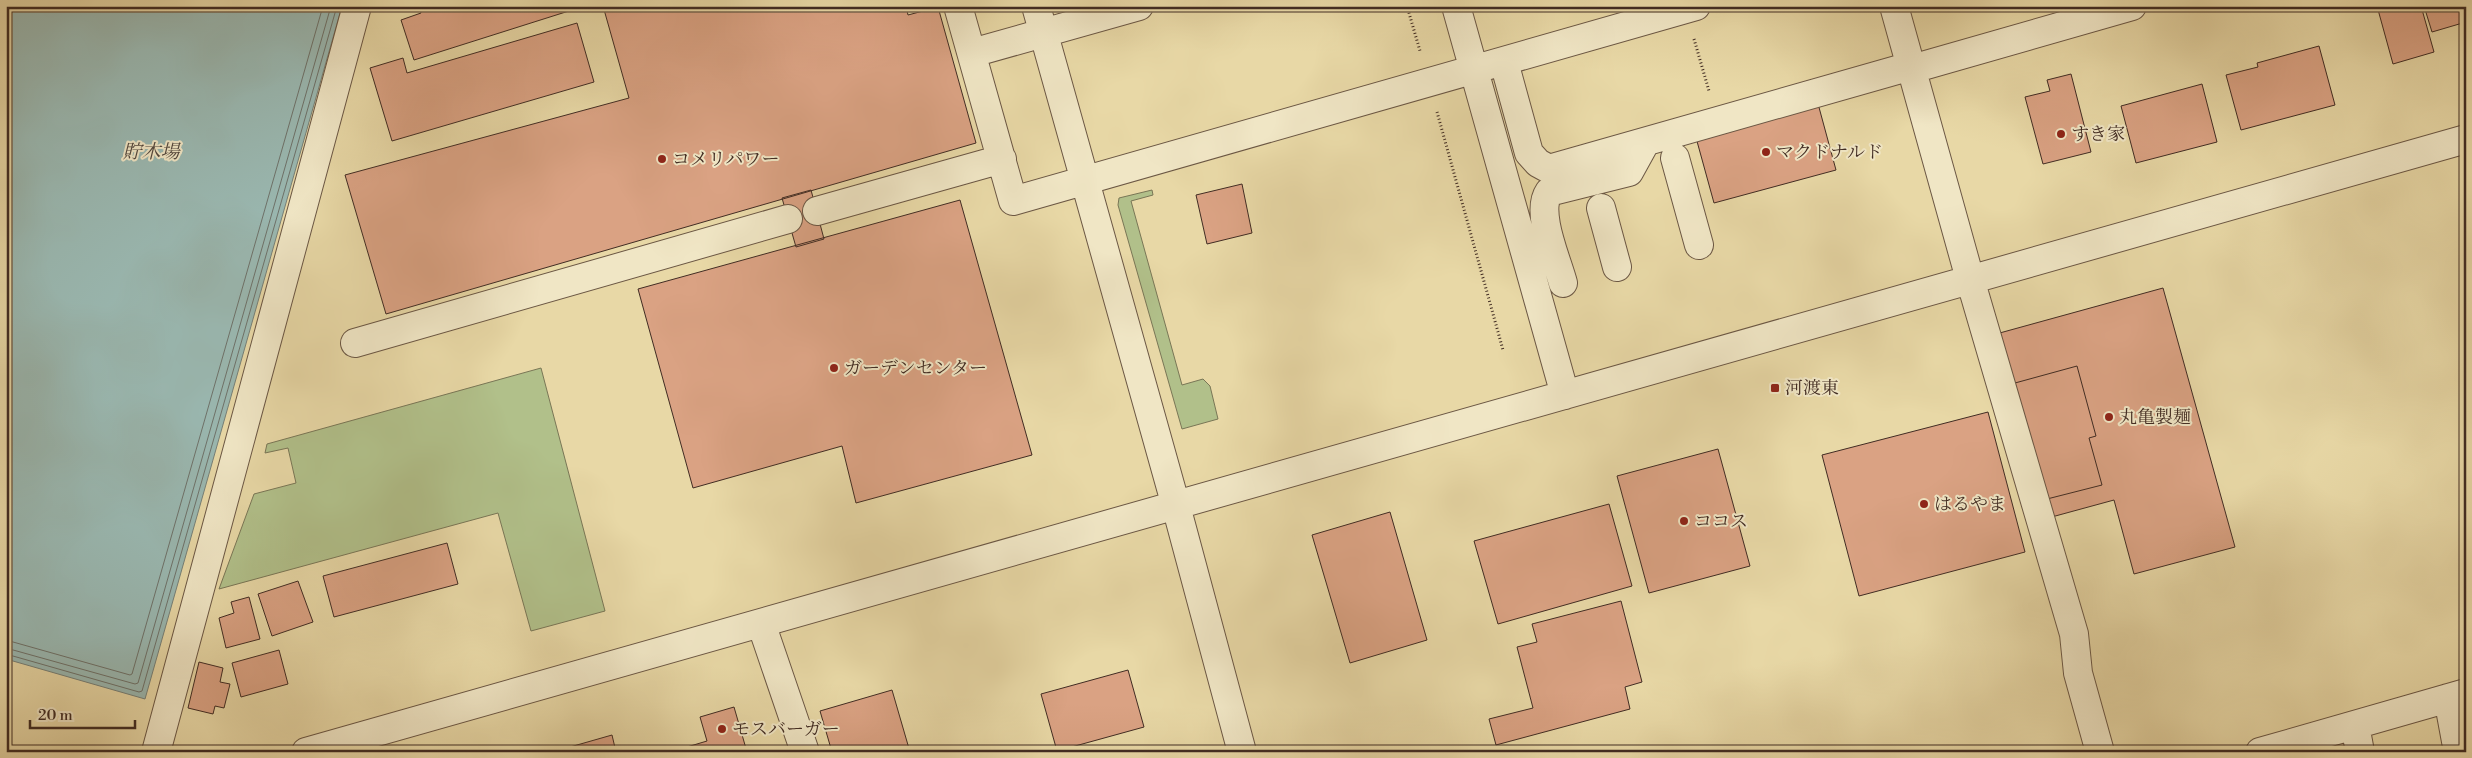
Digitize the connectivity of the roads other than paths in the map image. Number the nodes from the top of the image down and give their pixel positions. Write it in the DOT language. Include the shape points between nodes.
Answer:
graph roads {
  1 [pos="357,6"];
  2 [pos="958,6"];
  3 [pos="1036,6"];
  4 [pos="1139,6"];
  5 [pos="1456,6"];
  6 [pos="1894,6"];
  7 [pos="2132,6"];
  8 [pos="1691,8"];
  9 [pos="1044,33"];
  10 [pos="972,53"];
  11 [pos="1504,62"];
  12 [pos="1911,68"];
  13 [pos="1474,70"];
  14 [pos="2466,139"];
  15 [pos="1645,143"];
  16 [pos="1675,158"];
  17 [pos="1002,159"];
  18 [pos="1085,181"];
  19 [pos="1601,208"];
  20 [pos="816,212"];
  21 [pos="788,219"];
  22 [pos="1699,245"];
  23 [pos="1617,268"];
  24 [pos="1970,280"];
  25 [pos="1564,283"];
  26 [pos="355,343"];
  27 [pos="1565,394"];
  28 [pos="1176,506"];
  29 [pos="761,622"];
  30 [pos="2457,696"];
  31 [pos="2356,725"];
  32 [pos="156,752"];
  33 [pos="306,752"];
  34 [pos="805,752"];
  35 [pos="1242,752"];
  36 [pos="2100,752"];
  37 [pos="2260,752"];
  38 [pos="2360,752"];
  39 [pos="2458,752"];
  1 -- 32 [label="street"];
  2 -- 10 [label="street"];
  3 -- 9 [label="street"];
  4 -- 9 [label="street"];
  5 -- 13 [label="street"];
  6 -- 12 [label="street"];
  7 -- 12 [label="street"];
  8 -- 11 [label="street"];
  9 -- 10 [label="street"];
  9 -- 18 [label="street"];
  10 -- 17 [label="street"];
  11 -- 13 [label="street"];
  11 -- 15 [label="street" via="1529,153 1545,167 1558,168"];
  12 -- 15 [label="street"];
  12 -- 24 [label="street"];
  13 -- 18 [label="street"];
  13 -- 27 [label="street"];
  14 -- 24 [label="street"];
  15 -- 25 [label="street" via="1629,172 1550,192 1546,197 1544,216"];
  16 -- 22 [label="street"];
  17 -- 18 [label="street" via="1013,201"];
  17 -- 20 [label="street"];
  18 -- 28 [label="street"];
  19 -- 23 [label="street"];
  21 -- 26 [label="street"];
  24 -- 27 [label="street"];
  24 -- 36 [label="street" via="2074,634 2078,673"];
  27 -- 28 [label="street"];
  28 -- 29 [label="street"];
  28 -- 35 [label="street"];
  29 -- 33 [label="street"];
  29 -- 34 [label="street"];
  30 -- 31 [label="street"];
  30 -- 39 [label="street"];
  31 -- 37 [label="street"];
  31 -- 38 [label="street"];
}
